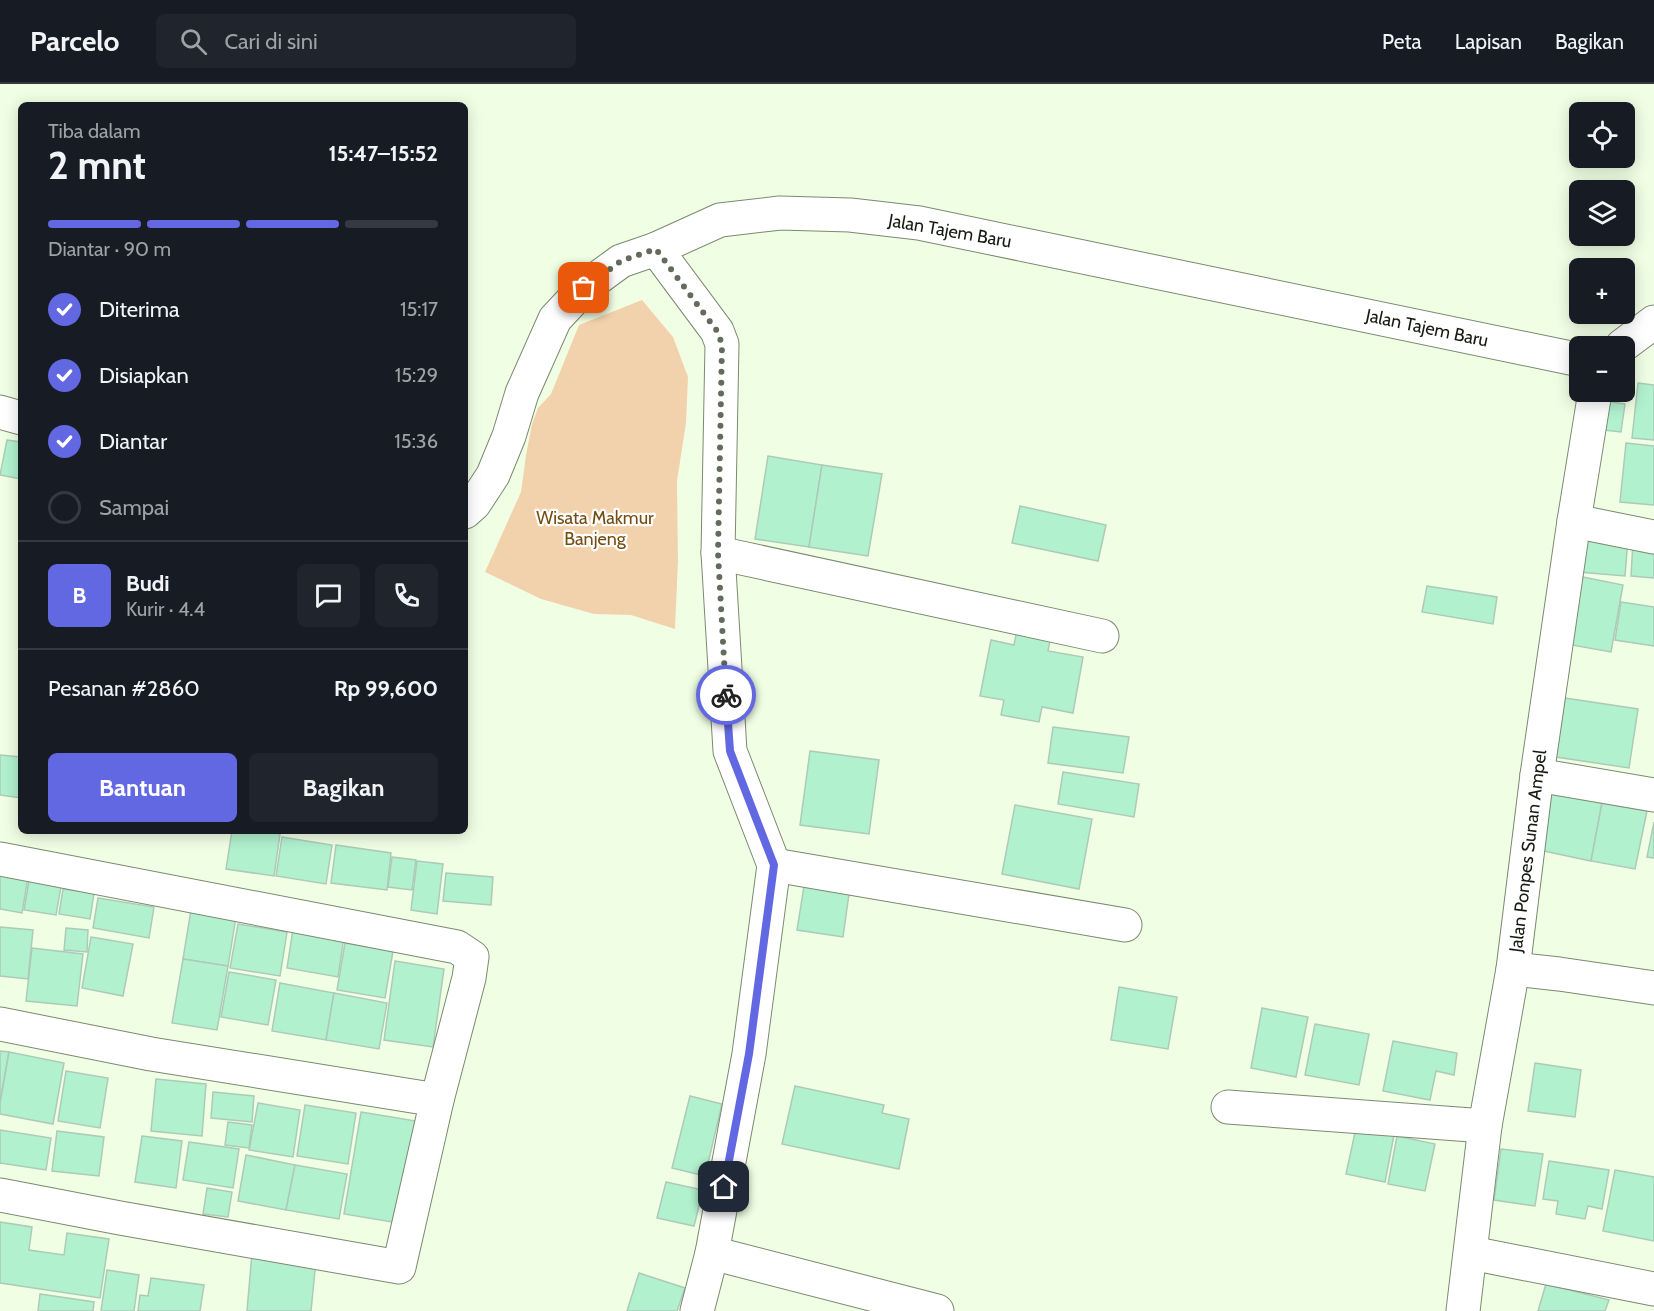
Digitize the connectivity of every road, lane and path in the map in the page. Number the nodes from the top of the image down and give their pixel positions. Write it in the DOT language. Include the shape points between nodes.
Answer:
graph roads {
  1 [pos="656,249"];
  2 [pos="1654,322"];
  3 [pos="1635,336"];
  4 [pos="1569,358"];
  5 [pos="1594,402"];
  6 [pos="0,412"];
  7 [pos="18,417"];
  8 [pos="468,509"];
  9 [pos="1574,521"];
  10 [pos="1654,537"];
  11 [pos="718,553"];
  12 [pos="1102,636"];
  13 [pos="1537,775"];
  14 [pos="1654,795"];
  15 [pos="0,859"];
  16 [pos="774,865"];
  17 [pos="1125,925"];
  18 [pos="1513,969"];
  19 [pos="1654,988"];
  20 [pos="0,1024"];
  21 [pos="437,1100"];
  22 [pos="1228,1107"];
  23 [pos="1485,1126"];
  24 [pos="0,1195"];
  25 [pos="712,1253"];
  26 [pos="1471,1253"];
  27 [pos="1654,1289"];
  28 [pos="697,1311"];
  29 [pos="937,1311"];
  30 [pos="1463,1311"];
  1 -- 4 [label="street, Jalan Tajem Baru" via="720,220 780,213 861,216 919,224"];
  1 -- 8 [label="street, Jalan Tajem Baru" via="621,261 584,288 555,319 522,393 493,475"];
  1 -- 11 [label="street" via="717,331 722,344"];
  2 -- 3 [label="street"];
  5 -- 9 [label="street, Jalan Ponpes Sunan Ampel"];
  6 -- 7 [label="street"];
  9 -- 10 [label="street"];
  9 -- 13 [label="street, Jalan Ponpes Sunan Ampel"];
  11 -- 12 [label="street"];
  11 -- 16 [label="street" via="730,751"];
  13 -- 14 [label="street"];
  13 -- 18 [label="street, Jalan Ponpes Sunan Ampel"];
  15 -- 21 [label="street" via="458,947 472,957"];
  16 -- 17 [label="street"];
  16 -- 25 [label="street" via="749,1054"];
  18 -- 19 [label="street"];
  18 -- 23 [label="street, Jalan Ponpes Sunan Ampel"];
  20 -- 21 [label="street" via="150,1054"];
  21 -- 24 [label="street" via="399,1267"];
  22 -- 23 [label="street"];
  23 -- 26 [label="street, Jalan Ponpes Sunan Ampel"];
  25 -- 28 [label="street"];
  25 -- 29 [label="street"];
  26 -- 27 [label="street"];
  26 -- 30 [label="street, Jalan Ponpes Sunan Ampel"];
}
